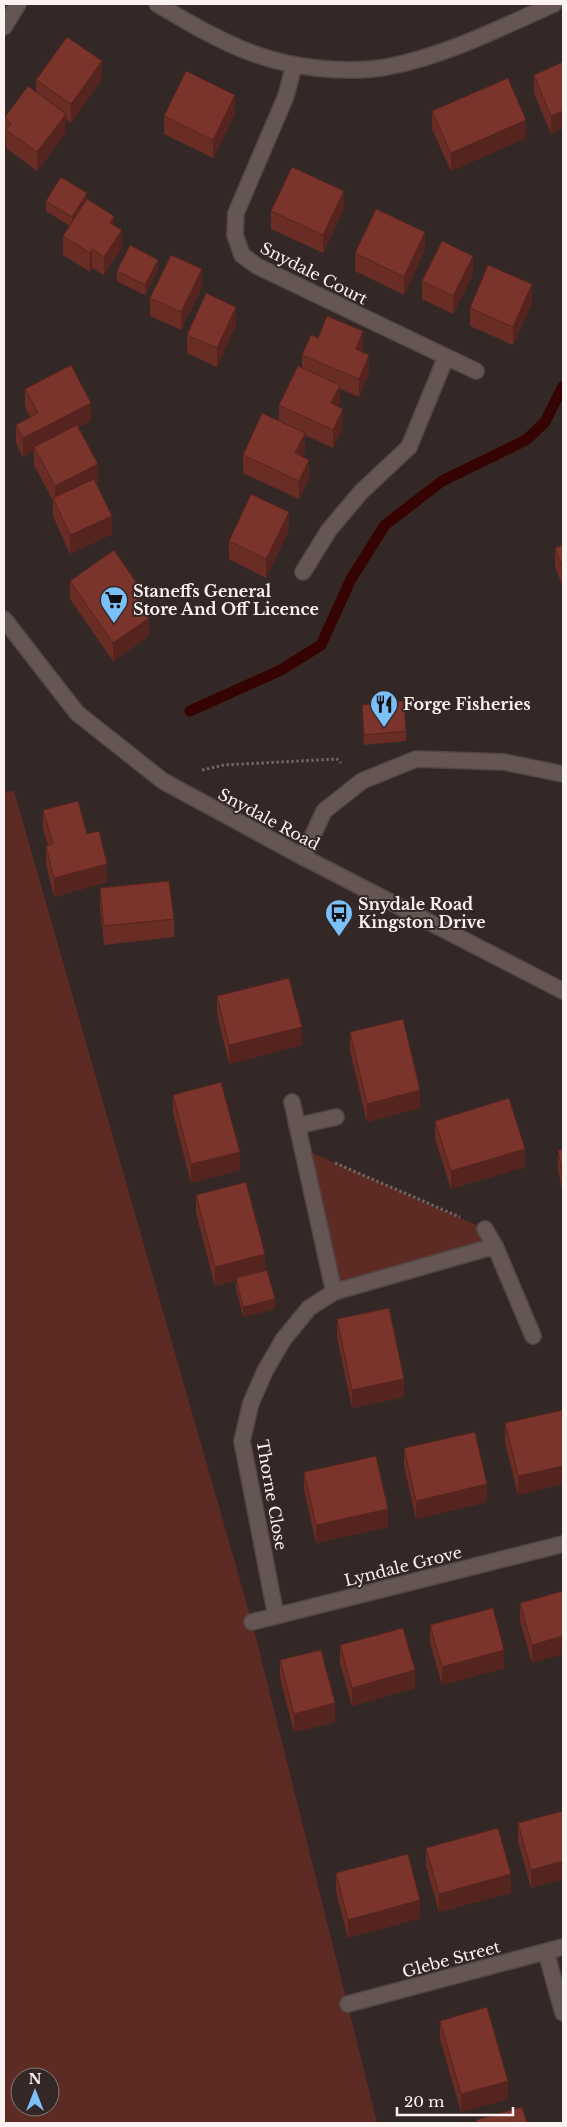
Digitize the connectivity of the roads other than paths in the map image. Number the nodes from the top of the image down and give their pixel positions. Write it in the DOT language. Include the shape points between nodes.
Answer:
graph roads {
  1 [pos="18,4"];
  2 [pos="158,4"];
  3 [pos="554,4"];
  4 [pos="4,26"];
  5 [pos="294,65"];
  6 [pos="446,357"];
  7 [pos="476,371"];
  8 [pos="303,572"];
  9 [pos="4,619"];
  10 [pos="563,774"];
  11 [pos="302,857"];
  12 [pos="563,991"];
  13 [pos="292,1102"];
  14 [pos="336,1117"];
  15 [pos="297,1126"];
  16 [pos="485,1229"];
  17 [pos="495,1246"];
  18 [pos="334,1292"];
  19 [pos="533,1336"];
  20 [pos="563,1544"];
  21 [pos="276,1616"];
  22 [pos="252,1622"];
  23 [pos="563,1947"];
  24 [pos="546,1952"];
  25 [pos="348,2004"];
  26 [pos="563,2013"];
  1 -- 4 [label="street"];
  2 -- 5 [label="street" via="201,30 252,54"];
  3 -- 5 [label="street" via="484,36 436,54 386,67 337,70"];
  5 -- 6 [label="street, Snydale Court" via="286,96 236,213 235,235 242,255 257,266"];
  6 -- 7 [label="street, Snydale Court"];
  6 -- 8 [label="street" via="409,447 360,492 329,530"];
  9 -- 11 [label="street, Snydale Road" via="78,713 163,781"];
  10 -- 11 [label="street" via="504,762 416,760 362,781 324,811"];
  11 -- 12 [label="street, Snydale Road"];
  13 -- 15 [label="street"];
  14 -- 15 [label="street"];
  15 -- 18 [label="street"];
  16 -- 17 [label="street"];
  17 -- 18 [label="street, Thorne Close"];
  17 -- 19 [label="street"];
  18 -- 21 [label="street, Thorne Close" via="310,1308 283,1340 264,1371 251,1403 242,1441"];
  20 -- 21 [label="street, Lyndale Grove"];
  21 -- 22 [label="street, Lyndale Grove"];
  23 -- 24 [label="street, Glebe Street"];
  24 -- 25 [label="street, Glebe Street"];
  24 -- 26 [label="street"];
}
